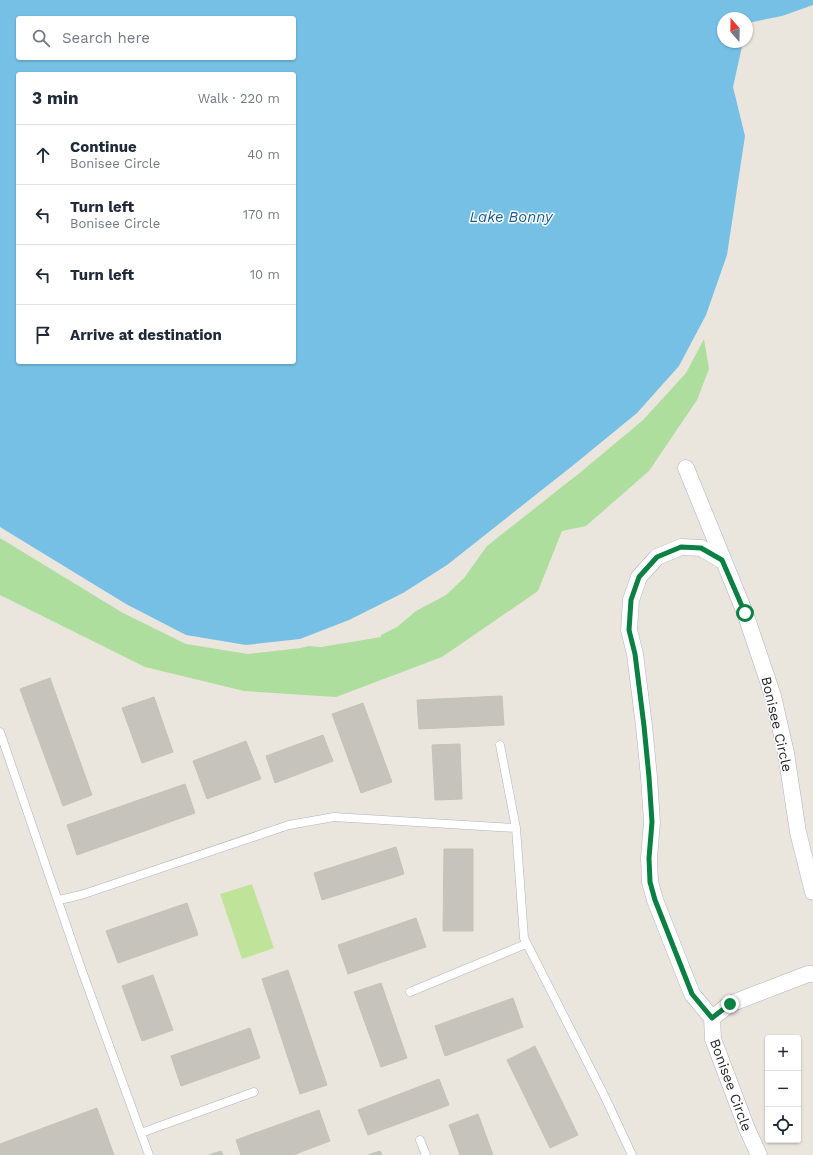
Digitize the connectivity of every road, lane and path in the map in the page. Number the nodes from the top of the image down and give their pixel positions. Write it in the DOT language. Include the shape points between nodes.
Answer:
graph roads {
  1 [pos="686,468"];
  2 [pos="722,560"];
  3 [pos="0,732"];
  4 [pos="500,745"];
  5 [pos="516,828"];
  6 [pos="813,892"];
  7 [pos="59,900"];
  8 [pos="526,944"];
  9 [pos="813,974"];
  10 [pos="410,992"];
  11 [pos="712,1018"];
  12 [pos="254,1092"];
  13 [pos="141,1133"];
  14 [pos="420,1140"];
  15 [pos="149,1155"];
  16 [pos="426,1155"];
  17 [pos="632,1155"];
  18 [pos="759,1155"];
  1 -- 2 [label="street, Bonisee Circle"];
  2 -- 6 [label="street, Bonisee Circle" via="745,613 773,696 786,753 798,832"];
  2 -- 11 [label="street" via="701,548 681,547 657,557 639,577 631,600 629,630 635,654 649,777 652,822 650,882 692,994"];
  3 -- 7 [label="lane"];
  4 -- 5 [label="lane"];
  5 -- 7 [label="lane" via="334,817 289,825 82,895"];
  5 -- 8 [label="lane"];
  7 -- 13 [label="lane"];
  8 -- 10 [label="lane"];
  8 -- 17 [label="lane"];
  9 -- 11 [label="street" via="730,1004"];
  11 -- 18 [label="street, Bonisee Circle" via="712,1039"];
  12 -- 13 [label="lane"];
  13 -- 15 [label="lane"];
  14 -- 16 [label="lane"];
}
